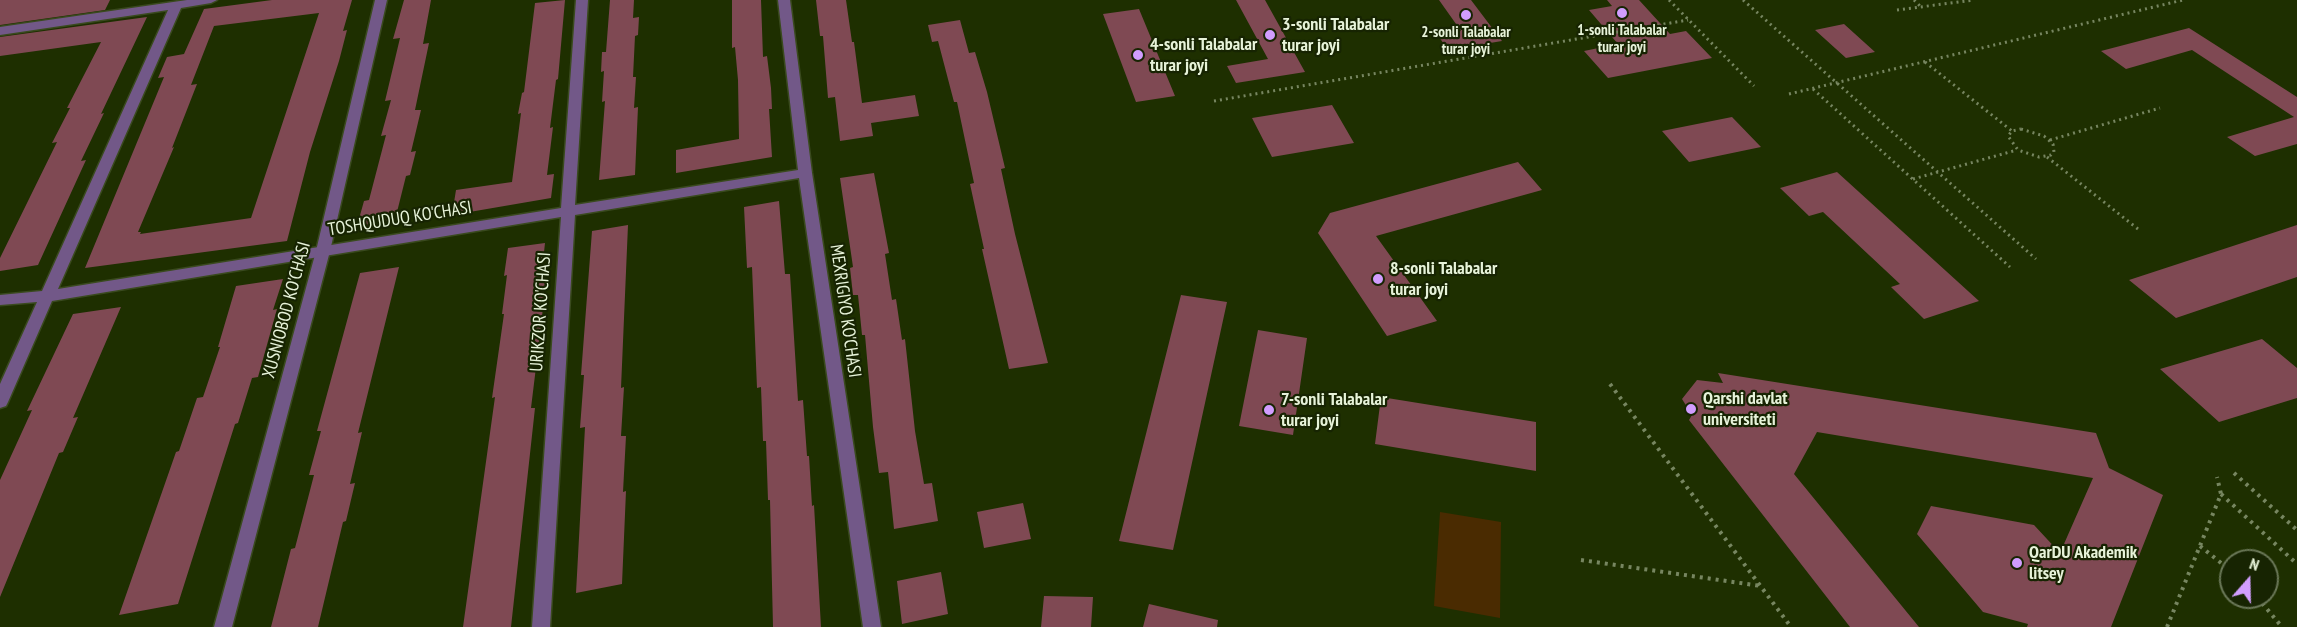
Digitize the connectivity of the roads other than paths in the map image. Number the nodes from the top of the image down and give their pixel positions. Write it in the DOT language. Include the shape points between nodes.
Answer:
graph roads {
  1 [pos="211,0"];
  2 [pos="381,0"];
  3 [pos="582,0"];
  4 [pos="784,0"];
  5 [pos="176,5"];
  6 [pos="0,31"];
  7 [pos="805,173"];
  8 [pos="567,211"];
  9 [pos="323,251"];
  10 [pos="47,296"];
  11 [pos="0,300"];
  12 [pos="0,402"];
  13 [pos="223,627"];
  14 [pos="541,627"];
  15 [pos="872,627"];
  1 -- 5 [label="street"];
  2 -- 9 [label="street, XUSNIOBOD KO'CHASI"];
  3 -- 8 [label="street, URIKZOR KO'CHASI"];
  4 -- 7 [label="street, MEXRIGIYO KO'CHASI"];
  5 -- 6 [label="street"];
  5 -- 10 [label="street"];
  7 -- 8 [label="street, TOSHQUDUQ KO'CHASI"];
  7 -- 15 [label="street, MEXRIGIYO KO'CHASI"];
  8 -- 9 [label="street, TOSHQUDUQ KO'CHASI"];
  8 -- 14 [label="street, URIKZOR KO'CHASI"];
  9 -- 10 [label="street, TOSHQUDUQ KO'CHASI"];
  9 -- 13 [label="street, XUSNIOBOD KO'CHASI"];
  10 -- 11 [label="street, TOSHQUDUQ KO'CHASI"];
  10 -- 12 [label="street"];
}
